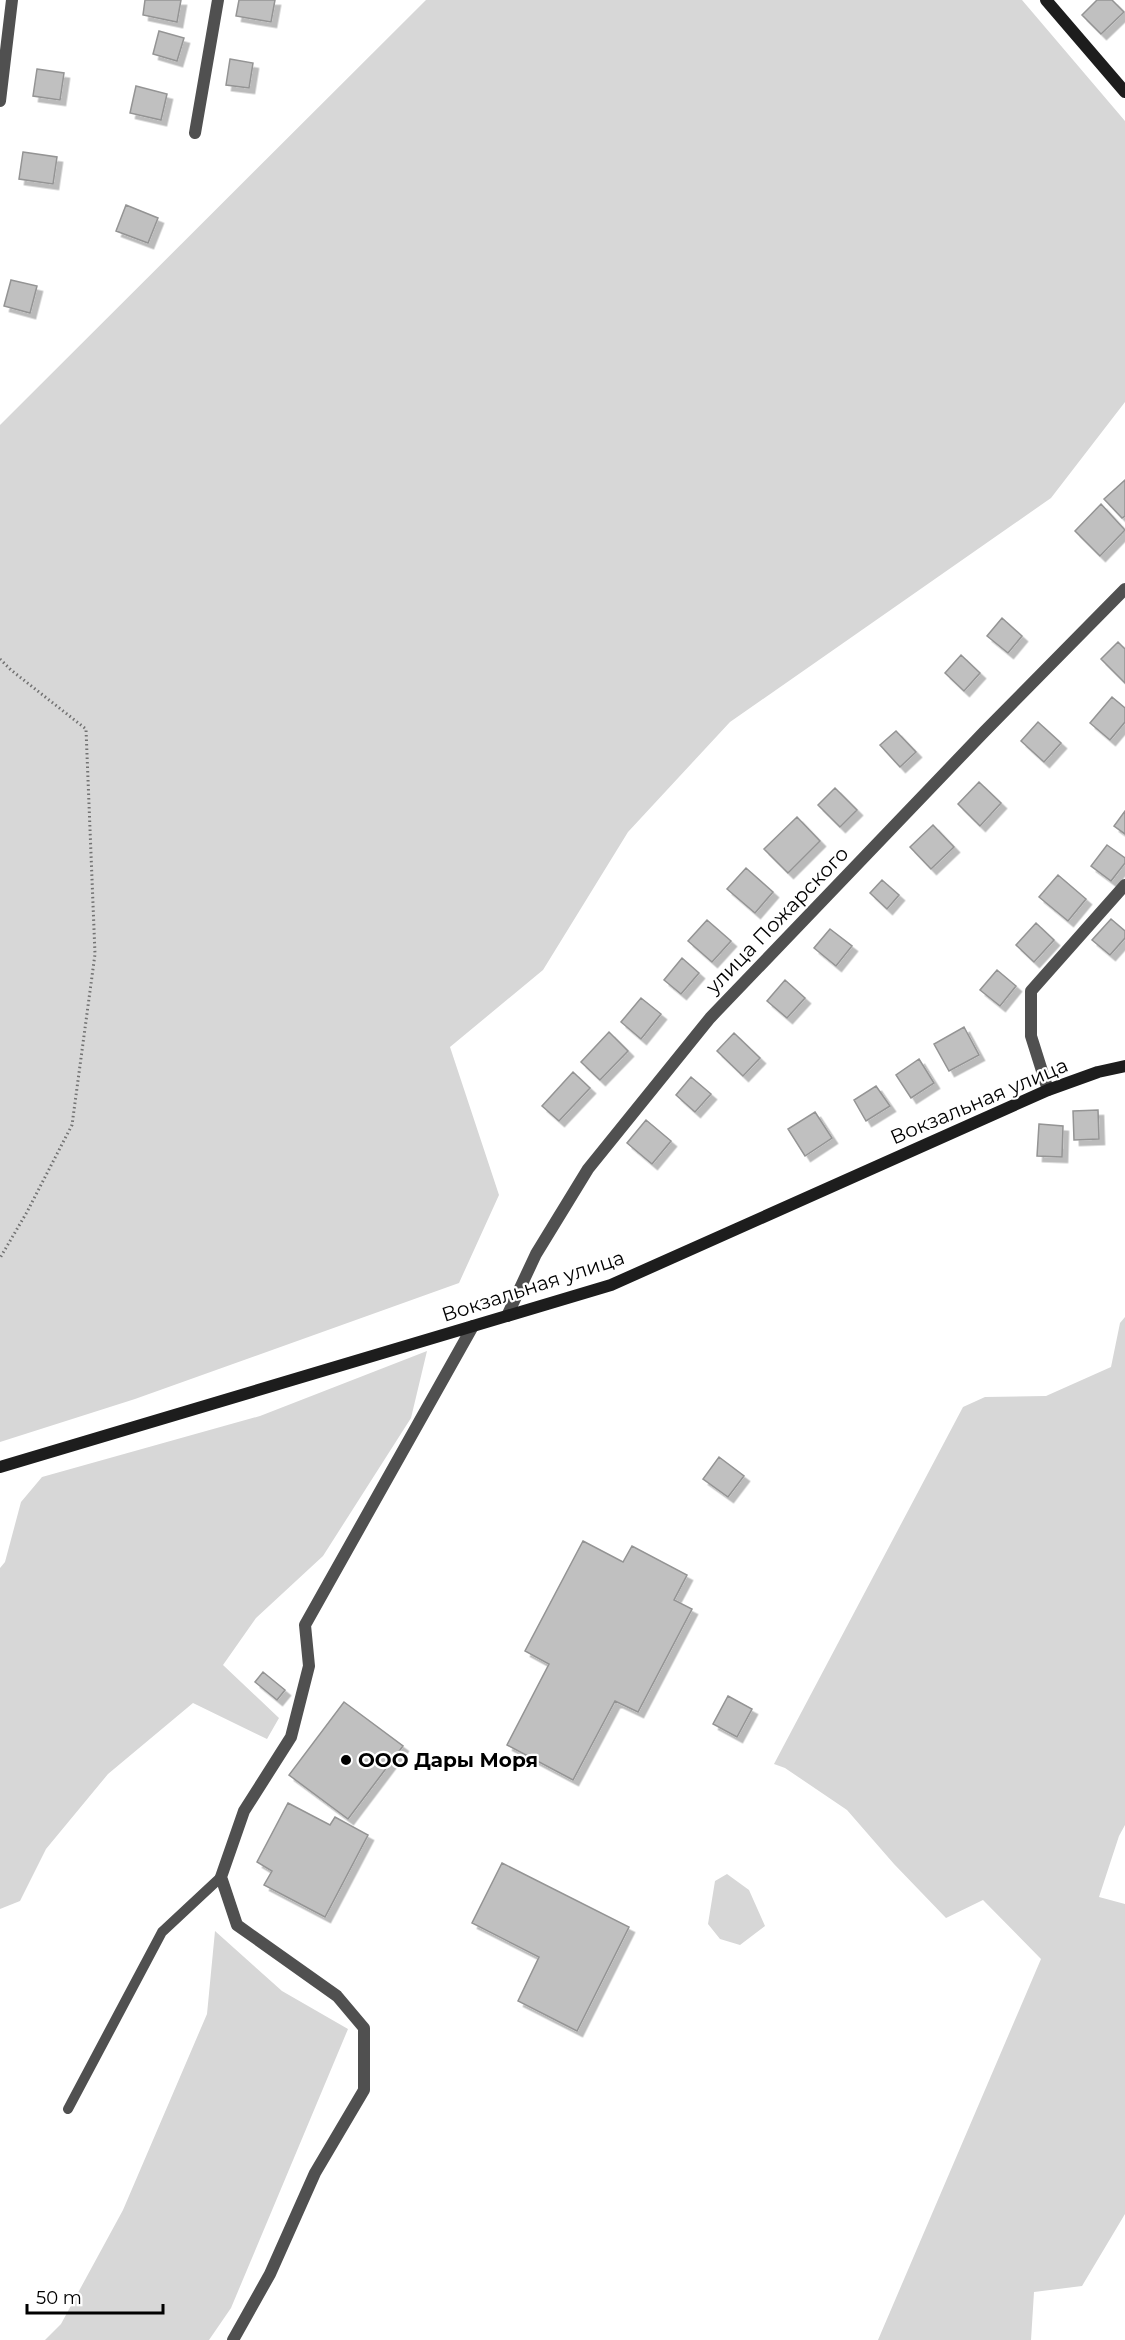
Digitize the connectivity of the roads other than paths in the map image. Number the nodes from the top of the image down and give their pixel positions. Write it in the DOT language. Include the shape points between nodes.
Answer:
graph roads {
  1 [pos="12,0"];
  2 [pos="218,0"];
  3 [pos="1046,0"];
  4 [pos="1125,92"];
  5 [pos="0,101"];
  6 [pos="195,134"];
  7 [pos="1125,589"];
  8 [pos="1125,885"];
  9 [pos="1125,1065"];
  10 [pos="1048,1090"];
  11 [pos="507,1316"];
  12 [pos="473,1326"];
  13 [pos="0,1467"];
  14 [pos="221,1877"];
  15 [pos="68,2109"];
  16 [pos="233,2340"];
  1 -- 5 [label="street"];
  2 -- 6 [label="street"];
  3 -- 4 [label="street"];
  7 -- 11 [label="street, улица Пожарского" via="710,1018 588,1169 536,1254"];
  8 -- 10 [label="street" via="1031,991 1031,1036"];
  9 -- 10 [label="street, Вокзальная улица"];
  10 -- 11 [label="street, Вокзальная улица" via="611,1285"];
  11 -- 12 [label="street, Вокзальная улица"];
  12 -- 13 [label="street, Вокзальная улица"];
  12 -- 14 [label="street" via="305,1625 309,1666 291,1737 244,1811"];
  14 -- 15 [label="lane" via="162,1932"];
  14 -- 16 [label="street" via="237,1925 337,1996 364,2028 364,2090 315,2173 270,2274"];
}
